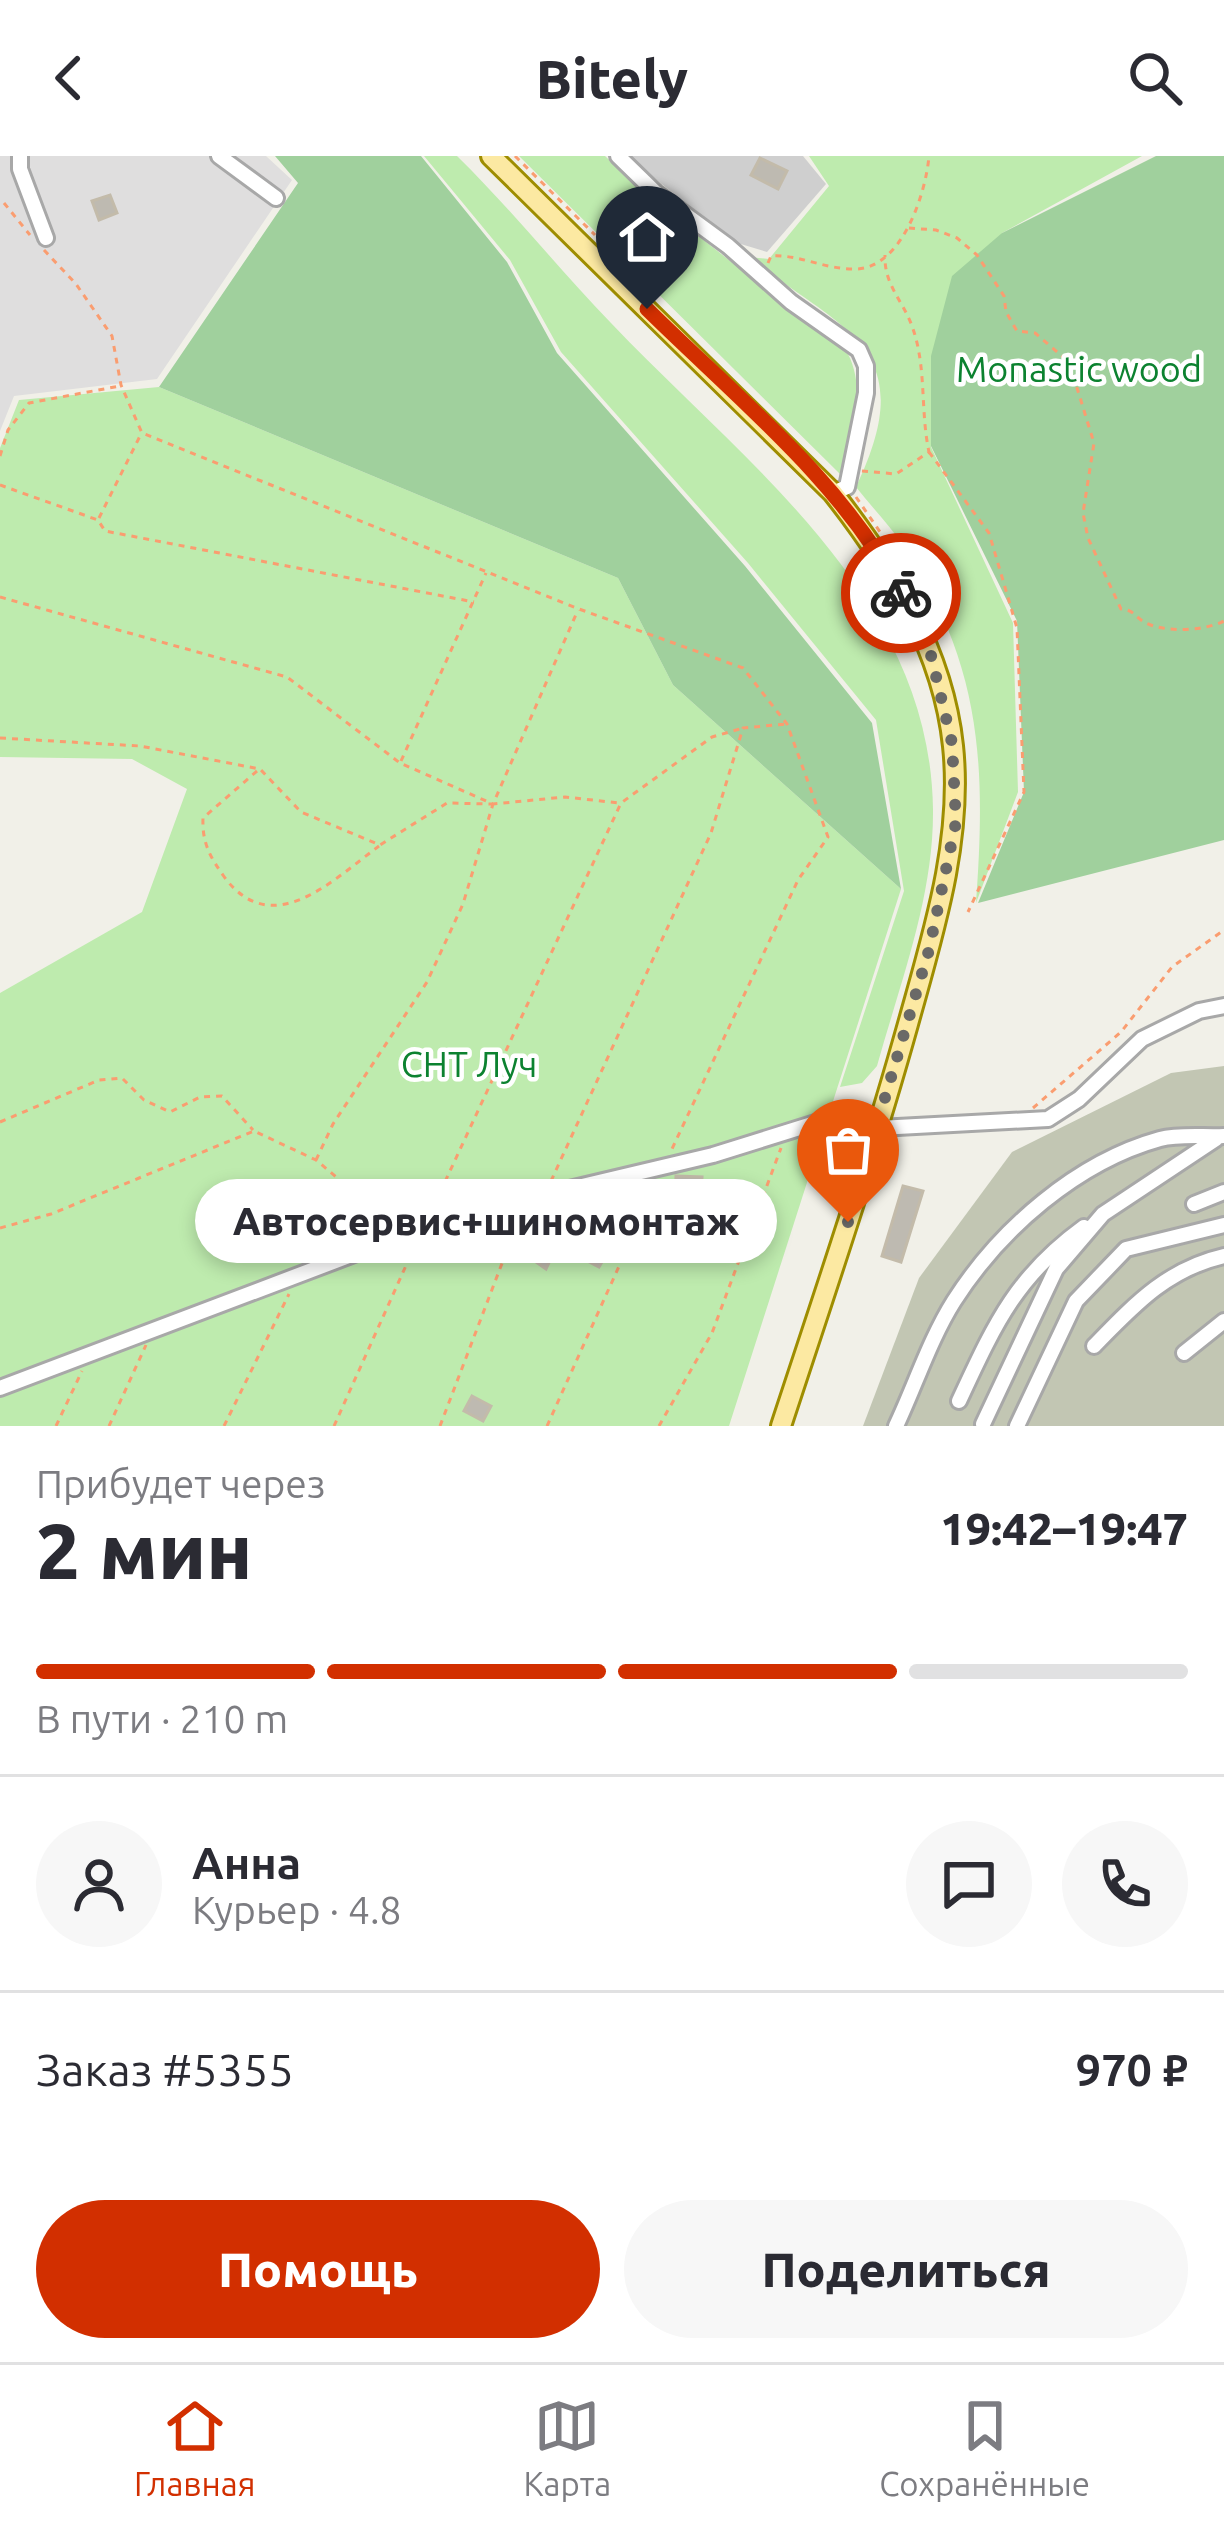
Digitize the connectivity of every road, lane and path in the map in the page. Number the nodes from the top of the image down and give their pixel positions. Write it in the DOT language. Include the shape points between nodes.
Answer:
graph roads {
  1 [pos="20,156"];
  2 [pos="218,156"];
  3 [pos="491,156"];
  4 [pos="618,156"];
  5 [pos="928,156"];
  6 [pos="276,198"];
  7 [pos="4,203"];
  8 [pos="909,228"];
  9 [pos="46,238"];
  10 [pos="885,255"];
  11 [pos="763,275"];
  12 [pos="121,385"];
  13 [pos="142,433"];
  14 [pos="929,452"];
  15 [pos="0,456"];
  16 [pos="851,470"];
  17 [pos="0,485"];
  18 [pos="833,493"];
  19 [pos="98,520"];
  20 [pos="487,572"];
  21 [pos="0,597"];
  22 [pos="474,602"];
  23 [pos="579,609"];
  24 [pos="1224,621"];
  25 [pos="788,724"];
  26 [pos="743,728"];
  27 [pos="0,739"];
  28 [pos="400,763"];
  29 [pos="260,769"];
  30 [pos="621,803"];
  31 [pos="494,804"];
  32 [pos="380,845"];
  33 [pos="968,912"];
  34 [pos="1224,930"];
  35 [pos="1224,1006"];
  36 [pos="1012,1120"];
  37 [pos="0,1122"];
  38 [pos="880,1128"];
  39 [pos="788,1129"];
  40 [pos="254,1130"];
  41 [pos="1222,1136"];
  42 [pos="316,1160"];
  43 [pos="664,1168"];
  44 [pos="1224,1192"];
  45 [pos="544,1195"];
  46 [pos="1194,1204"];
  47 [pos="1102,1214"];
  48 [pos="1224,1225"];
  49 [pos="0,1228"];
  50 [pos="421,1234"];
  51 [pos="1224,1256"];
  52 [pos="303,1273"];
  53 [pos="1224,1321"];
  54 [pos="152,1333"];
  55 [pos="1094,1346"];
  56 [pos="1184,1353"];
  57 [pos="88,1358"];
  58 [pos="0,1388"];
  59 [pos="958,1401"];
  60 [pos="983,1424"];
  61 [pos="56,1426"];
  62 [pos="109,1426"];
  63 [pos="224,1426"];
  64 [pos="334,1426"];
  65 [pos="440,1426"];
  66 [pos="547,1426"];
  67 [pos="659,1426"];
  68 [pos="782,1426"];
  69 [pos="896,1426"];
  70 [pos="1017,1426"];
  1 -- 9 [label="street"];
  2 -- 6 [label="street"];
  3 -- 18 [label="main road"];
  4 -- 11 [label="street"];
  5 -- 8 [label="path" via="923,200"];
  7 -- 12 [label="path" via="112,337"];
  8 -- 10 [label="path"];
  8 -- 24 [label="path" via="957,238 987,266 1017,331 1035,333 1070,362 1094,443 1083,513 1088,538 1121,609 1171,628"];
  10 -- 11 [label="path" via="862,270 771,256"];
  10 -- 14 [label="path" via="885,278 911,324 922,371"];
  11 -- 16 [label="street" via="860,350 866,393"];
  12 -- 13 [label="path"];
  12 -- 15 [label="path" via="28,403"];
  13 -- 19 [label="path"];
  13 -- 20 [label="path"];
  14 -- 16 [label="path" via="896,474"];
  14 -- 33 [label="path" via="989,533 1017,628 1024,792"];
  16 -- 18 [label="street" via="847,487"];
  17 -- 19 [label="path"];
  18 -- 38 [label="main road" via="881,554 929,647 952,743 956,822"];
  19 -- 22 [label="path" via="105,531"];
  20 -- 22 [label="path"];
  20 -- 23 [label="path"];
  21 -- 28 [label="path" via="286,677"];
  22 -- 28 [label="path"];
  23 -- 25 [label="path" via="743,668"];
  23 -- 31 [label="path"];
  25 -- 26 [label="path"];
  25 -- 43 [label="path" via="828,837 798,880"];
  26 -- 30 [label="path" via="712,737"];
  26 -- 45 [label="path" via="711,833"];
  27 -- 29 [label="path" via="140,746"];
  28 -- 31 [label="path"];
  29 -- 32 [label="path" via="301,812"];
  29 -- 32 [label="path" via="203,818 202,843 254,906 280,907 321,889"];
  30 -- 31 [label="path" via="565,797"];
  30 -- 50 [label="path"];
  31 -- 32 [label="path" via="447,803"];
  31 -- 42 [label="path" via="463,904 427,982"];
  34 -- 36 [label="path" via="1172,967 1069,1079"];
  35 -- 36 [label="street" via="1142,1040 1048,1118"];
  36 -- 38 [label="street"];
  37 -- 40 [label="path" via="122,1078 170,1112 222,1096"];
  38 -- 39 [label="street" via="841,1114"];
  38 -- 68 [label="main road"];
  39 -- 43 [label="street"];
  39 -- 67 [label="path" via="712,1333"];
  40 -- 42 [label="path"];
  40 -- 49 [label="path"];
  41 -- 47 [label="street"];
  41 -- 69 [label="street" via="1162,1138 1119,1156 1057,1190 1017,1225 954,1301"];
  42 -- 50 [label="path" via="400,1230"];
  43 -- 45 [label="street"];
  43 -- 66 [label="path"];
  44 -- 46 [label="street"];
  45 -- 50 [label="street"];
  45 -- 65 [label="path" via="517,1224"];
  47 -- 59 [label="street" via="1042,1257 1000,1314"];
  47 -- 60 [label="street" via="1057,1269"];
  48 -- 70 [label="street" via="1126,1249 1076,1301"];
  50 -- 52 [label="street"];
  50 -- 64 [label="path"];
  51 -- 55 [label="street" via="1153,1286"];
  52 -- 54 [label="street"];
  52 -- 63 [label="path"];
  53 -- 56 [label="street"];
  54 -- 57 [label="street"];
  54 -- 62 [label="path"];
  57 -- 58 [label="street"];
  57 -- 61 [label="path"];
}
